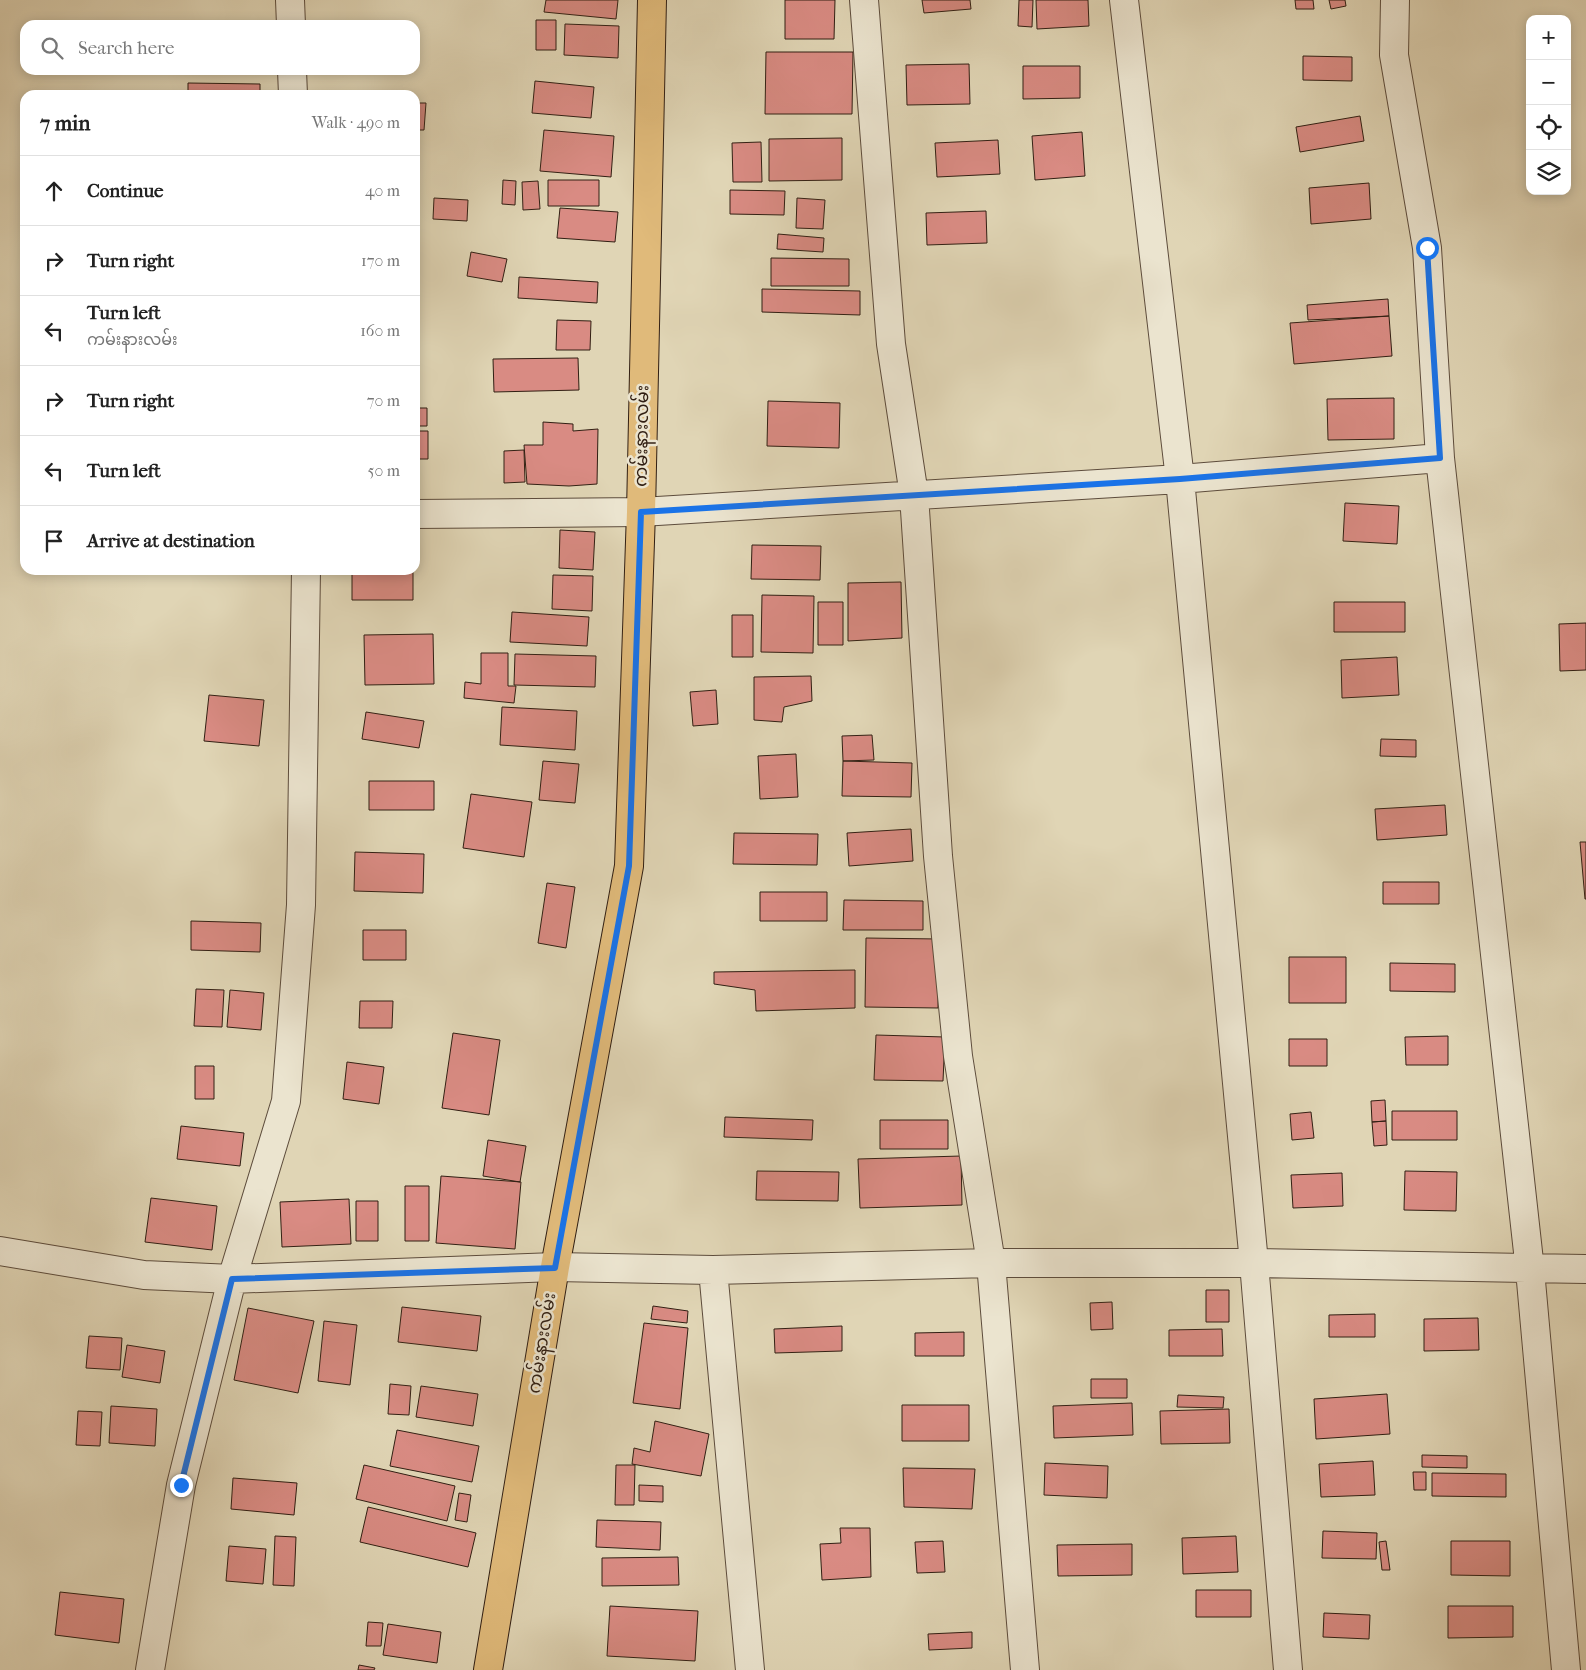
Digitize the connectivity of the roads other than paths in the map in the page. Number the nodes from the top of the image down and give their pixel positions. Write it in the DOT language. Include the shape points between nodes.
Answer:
graph roads {
  1 [pos="290,0"];
  2 [pos="652,0"];
  3 [pos="864,0"];
  4 [pos="1124,0"];
  5 [pos="1395,0"];
  6 [pos="291,20"];
  7 [pos="292,75"];
  8 [pos="293,90"];
  9 [pos="1440,458"];
  10 [pos="1180,479"];
  11 [pos="914,495"];
  12 [pos="641,512"];
  13 [pos="420,514"];
  14 [pos="306,575"];
  15 [pos="0,1251"];
  16 [pos="991,1263"];
  17 [pos="1254,1263"];
  18 [pos="555,1268"];
  19 [pos="713,1270"];
  20 [pos="1530,1270"];
  21 [pos="1586,1270"];
  22 [pos="232,1279"];
  23 [pos="150,1670"];
  24 [pos="488,1670"];
  25 [pos="750,1670"];
  26 [pos="1025,1670"];
  27 [pos="1288,1670"];
  28 [pos="1566,1670"];
  1 -- 6 [label="street"];
  2 -- 12 [label="main road, ကမ်းနားလမ်း"];
  3 -- 11 [label="street" via="890,344"];
  4 -- 10 [label="street"];
  5 -- 9 [label="street" via="1394,56 1427,248"];
  7 -- 8 [label="street"];
  9 -- 10 [label="street"];
  9 -- 20 [label="street"];
  10 -- 11 [label="street"];
  10 -- 17 [label="street"];
  11 -- 12 [label="street"];
  11 -- 16 [label="street" via="938,856 958,1056"];
  12 -- 13 [label="street"];
  12 -- 18 [label="main road, ကမ်းနားလမ်း" via="629,866"];
  14 -- 22 [label="street" via="302,905 286,1100"];
  15 -- 22 [label="street" via="144,1275"];
  16 -- 17 [label="street"];
  16 -- 19 [label="street"];
  16 -- 26 [label="street"];
  17 -- 20 [label="street"];
  17 -- 27 [label="street"];
  18 -- 19 [label="street"];
  18 -- 22 [label="street"];
  18 -- 24 [label="main road, ကမ်းနားလမ်း"];
  19 -- 25 [label="street"];
  20 -- 21 [label="street"];
  20 -- 28 [label="street"];
  22 -- 23 [label="street" via="181,1485"];
}
